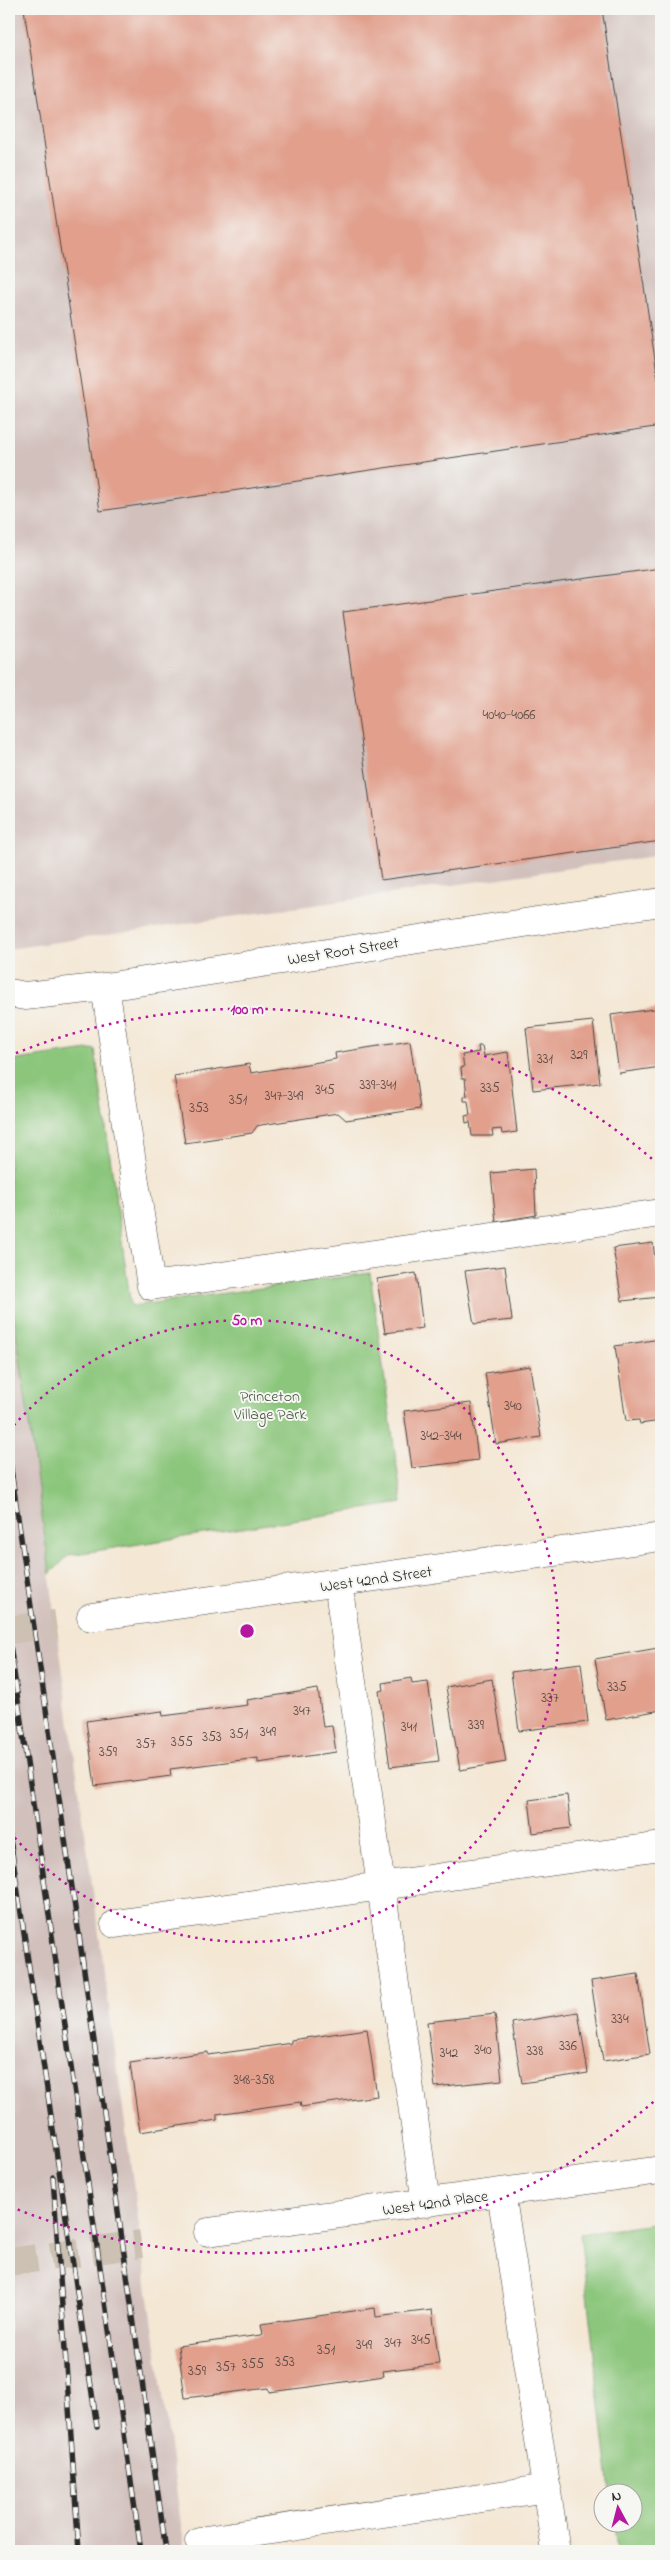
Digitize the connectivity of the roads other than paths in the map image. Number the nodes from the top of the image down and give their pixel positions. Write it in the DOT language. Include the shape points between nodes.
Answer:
graph roads {
  1 [pos="661,902"];
  2 [pos="105,987"];
  3 [pos="14,998"];
  4 [pos="661,1213"];
  5 [pos="661,1537"];
  6 [pos="338,1583"];
  7 [pos="91,1617"];
  8 [pos="661,1846"];
  9 [pos="381,1885"];
  10 [pos="115,1924"];
  11 [pos="661,2170"];
  12 [pos="501,2192"];
  13 [pos="426,2203"];
  14 [pos="208,2232"];
  15 [pos="546,2488"];
  16 [pos="199,2541"];
  17 [pos="556,2551"];
  1 -- 2 [label="street, West Root Street"];
  2 -- 3 [label="street, West Root Street"];
  2 -- 4 [label="street" via="152,1286"];
  5 -- 6 [label="street, West 42nd Street"];
  6 -- 7 [label="street, West 42nd Street"];
  6 -- 9 [label="street"];
  8 -- 9 [label="street"];
  9 -- 10 [label="street"];
  9 -- 13 [label="street"];
  11 -- 12 [label="street, West 42nd Place"];
  12 -- 13 [label="street, West 42nd Place"];
  12 -- 15 [label="street"];
  13 -- 14 [label="street, West 42nd Place"];
  15 -- 16 [label="street"];
  15 -- 17 [label="street"];
}
